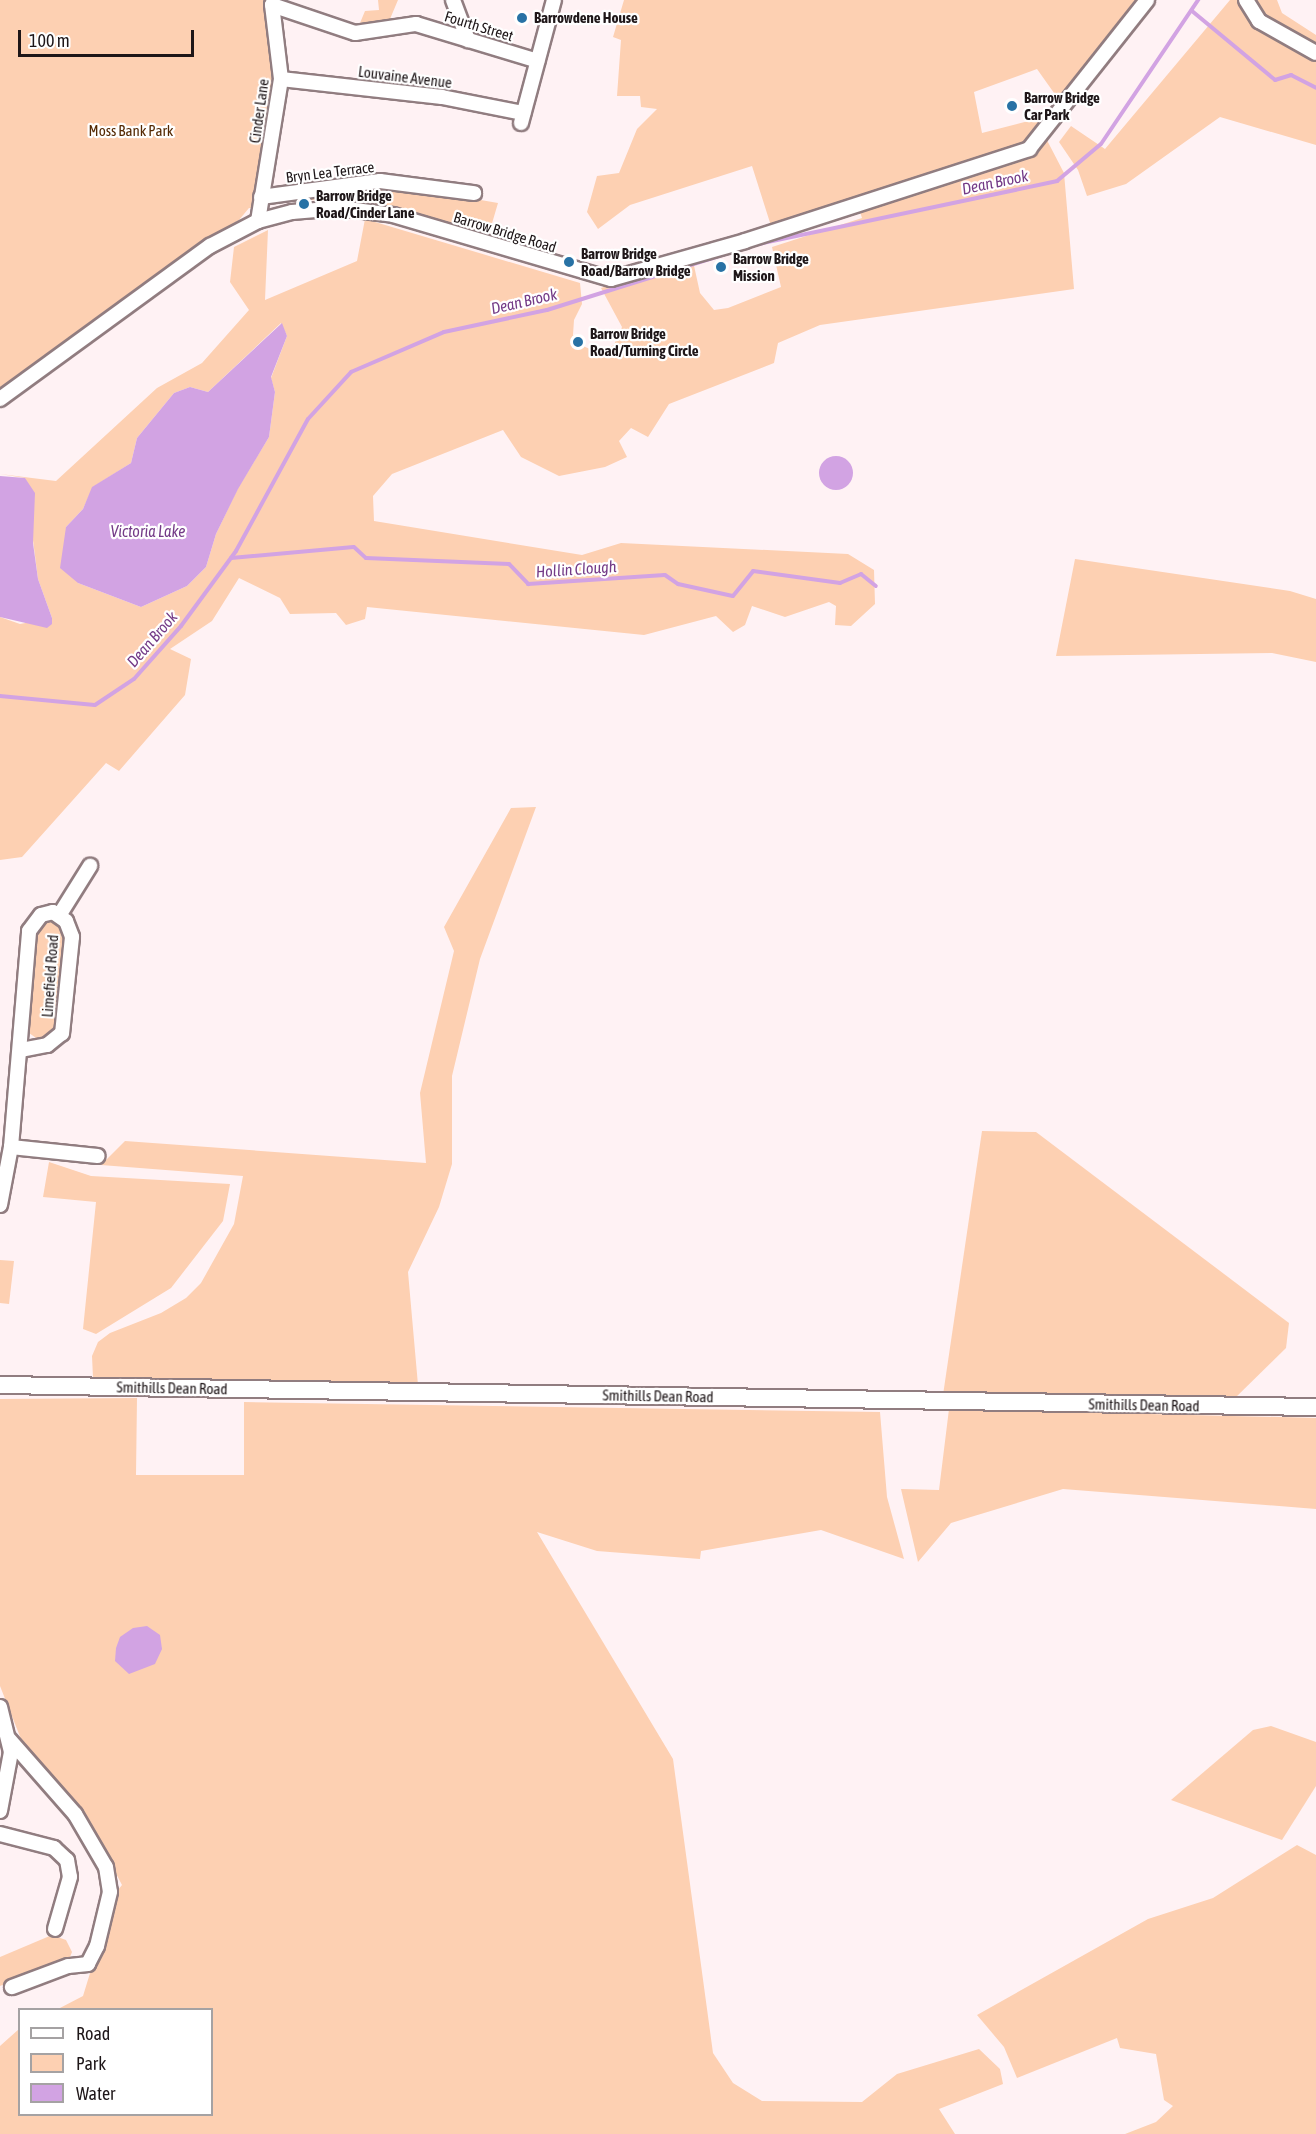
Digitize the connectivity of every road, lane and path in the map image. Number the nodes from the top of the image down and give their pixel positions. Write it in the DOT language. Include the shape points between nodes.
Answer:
graph roads {
  1 [pos="453,0"];
  2 [pos="554,0"];
  3 [pos="1147,0"];
  4 [pos="1246,0"];
  5 [pos="272,5"];
  6 [pos="468,40"];
  7 [pos="1316,53"];
  8 [pos="538,61"];
  9 [pos="281,79"];
  10 [pos="474,193"];
  11 [pos="261,197"];
  12 [pos="258,221"];
  13 [pos="0,399"];
  14 [pos="90,867"];
  15 [pos="60,914"];
  16 [pos="21,1050"];
  17 [pos="10,1147"];
  18 [pos="98,1156"];
  19 [pos="0,1205"];
  20 [pos="0,1385"];
  21 [pos="1316,1407"];
  22 [pos="0,1707"];
  23 [pos="9,1739"];
  24 [pos="0,1811"];
  25 [pos="0,1834"];
  26 [pos="55,1929"];
  27 [pos="12,1987"];
  1 -- 6 [label="street"];
  2 -- 8 [label="street"];
  3 -- 12 [label="street, Barrow Bridge Road" via="1029,149 629,275 600,278 365,210 316,209"];
  4 -- 7 [label="street" via="1259,21"];
  5 -- 6 [label="street, Fourth Street" via="355,33 416,24"];
  5 -- 9 [label="street, Cinder Lane"];
  6 -- 8 [label="street, Fourth Street"];
  8 -- 9 [label="street, Louvaine Avenue" via="522,118 442,97"];
  9 -- 11 [label="street, Cinder Lane"];
  10 -- 11 [label="street, Bryn Lea Terrace" via="380,181"];
  11 -- 12 [label="street, Cinder Lane"];
  12 -- 13 [label="street, Barrow Bridge Road" via="185,263"];
  14 -- 15 [label="street, Limefield Road"];
  15 -- 16 [label="street, Limefield Road" via="41,915 29,931"];
  15 -- 16 [label="street, Limefield Road" via="72,937 62,1033 47,1045"];
  16 -- 17 [label="street, Limefield Road"];
  17 -- 18 [label="street"];
  17 -- 19 [label="street, Limefield Road"];
  20 -- 21 [label="street, Smithills Dean Road"];
  22 -- 23 [label="street"];
  23 -- 24 [label="street" via="11,1761"];
  23 -- 27 [label="street" via="75,1814 106,1867 110,1883 97,1946 83,1970 68,1966"];
  25 -- 26 [label="street" via="54,1848 67,1860 70,1877"];
}
